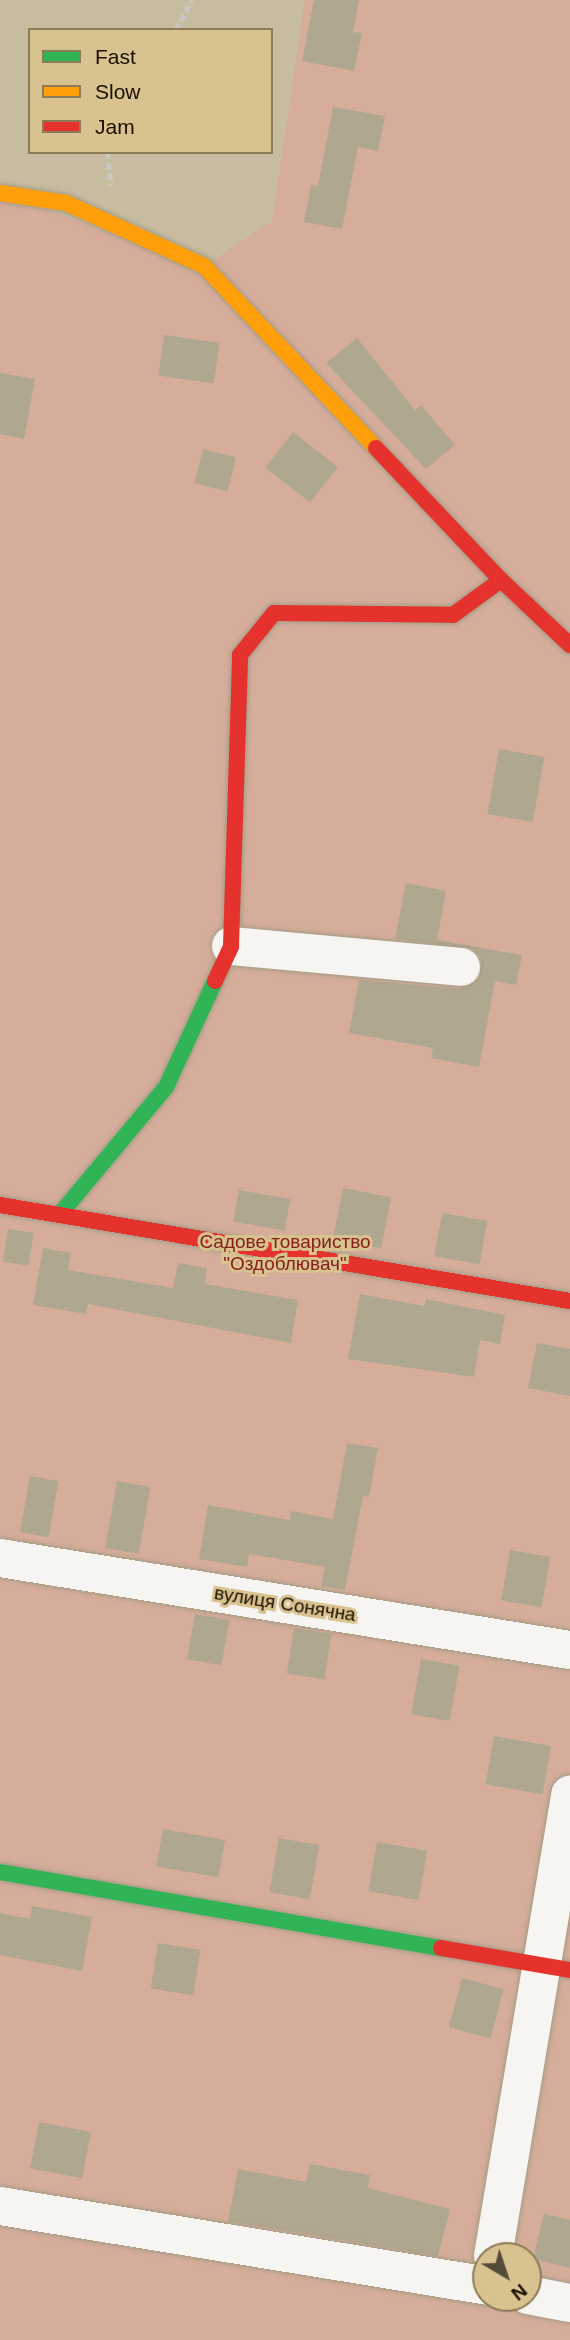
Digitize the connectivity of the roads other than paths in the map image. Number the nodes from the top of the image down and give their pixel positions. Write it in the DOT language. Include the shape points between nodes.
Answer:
graph roads {
  1 [pos="0,193"];
  2 [pos="501,580"];
  3 [pos="570,645"];
  4 [pos="231,946"];
  5 [pos="461,967"];
  6 [pos="0,1205"];
  7 [pos="61,1213"];
  8 [pos="570,1301"];
  9 [pos="0,1558"];
  10 [pos="570,1650"];
  11 [pos="570,1794"];
  12 [pos="0,1872"];
  13 [pos="555,1967"];
  14 [pos="0,2206"];
  15 [pos="496,2242"];
  16 [pos="472,2285"];
  17 [pos="542,2298"];
  18 [pos="570,2303"];
  1 -- 2 [label="street" via="66,203 204,266"];
  2 -- 3 [label="street"];
  2 -- 4 [label="street" via="453,615 274,613 240,655"];
  4 -- 5 [label="street"];
  4 -- 7 [label="street" via="166,1087"];
  6 -- 7 [label="street"];
  7 -- 8 [label="street"];
  9 -- 10 [label="street, вулиця Сонячна"];
  11 -- 13 [label="street"];
  12 -- 13 [label="street"];
  13 -- 15 [label="street"];
  14 -- 16 [label="street"];
  17 -- 18 [label="street"];
}
